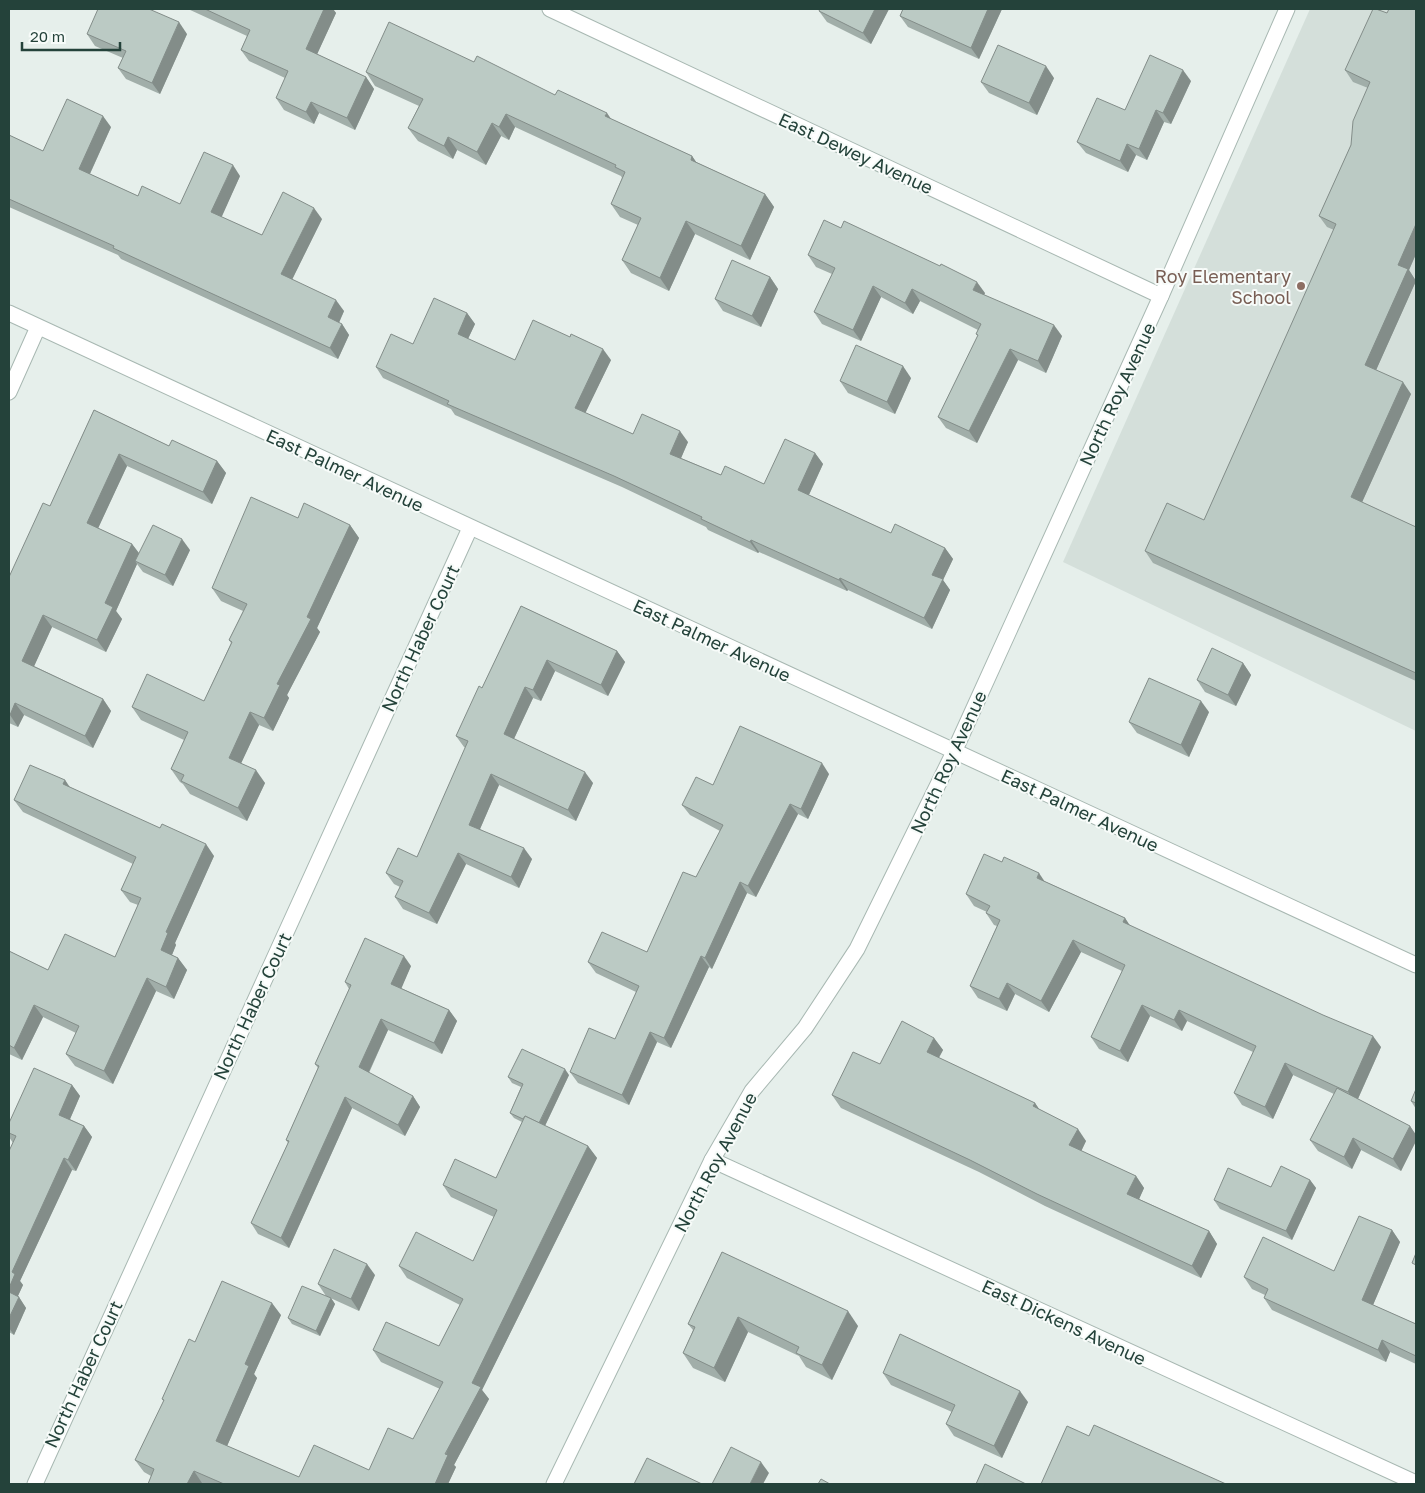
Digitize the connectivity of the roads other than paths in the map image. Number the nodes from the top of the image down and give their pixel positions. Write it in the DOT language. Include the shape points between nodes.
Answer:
graph roads {
  1 [pos="550,9"];
  2 [pos="1287,9"];
  3 [pos="1161,296"];
  4 [pos="9,314"];
  5 [pos="38,327"];
  6 [pos="9,392"];
  7 [pos="470,528"];
  8 [pos="954,752"];
  9 [pos="1416,966"];
  10 [pos="712,1160"];
  11 [pos="1416,1483"];
  12 [pos="34,1484"];
  13 [pos="554,1484"];
  1 -- 3 [label="street, East Dewey Avenue"];
  2 -- 3 [label="street, North Roy Avenue"];
  3 -- 8 [label="street, North Roy Avenue"];
  4 -- 5 [label="street, East Palmer Avenue"];
  5 -- 6 [label="street"];
  5 -- 7 [label="street, East Palmer Avenue"];
  7 -- 8 [label="street, East Palmer Avenue"];
  7 -- 12 [label="street, North Haber Court"];
  8 -- 9 [label="street, East Palmer Avenue"];
  8 -- 10 [label="street, North Roy Avenue" via="857,949 805,1028 752,1091"];
  10 -- 11 [label="street, East Dickens Avenue"];
  10 -- 13 [label="street, North Roy Avenue"];
}
